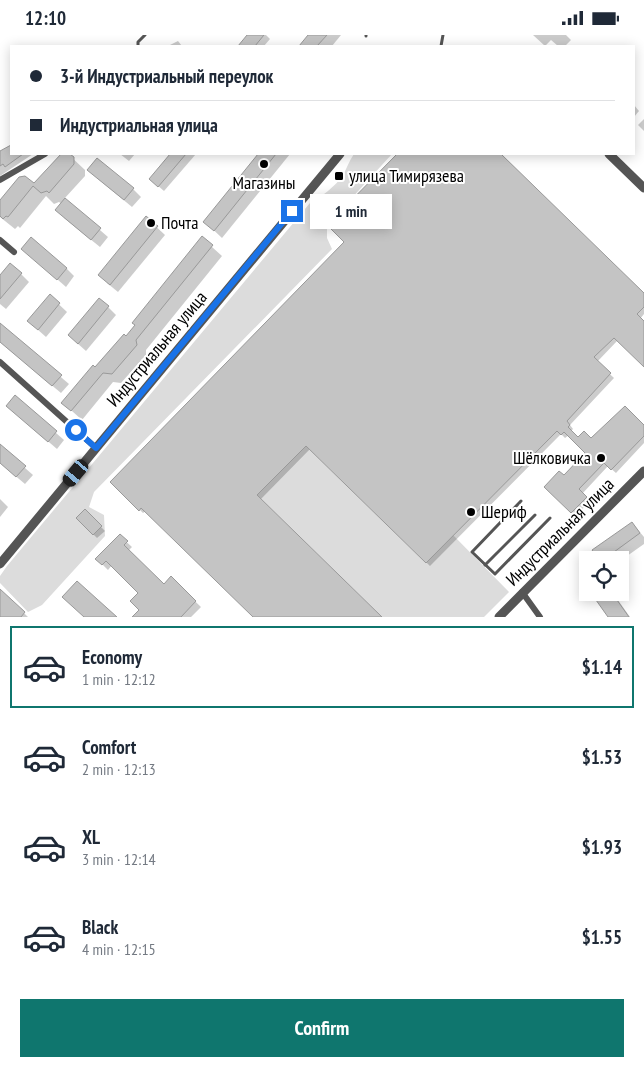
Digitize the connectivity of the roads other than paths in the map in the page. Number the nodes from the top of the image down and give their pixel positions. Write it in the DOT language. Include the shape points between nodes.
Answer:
graph roads {
  1 [pos="145,35"];
  2 [pos="138,45"];
  3 [pos="43,155"];
  4 [pos="339,155"];
  5 [pos="611,155"];
  6 [pos="0,180"];
  7 [pos="644,188"];
  8 [pos="0,240"];
  9 [pos="14,252"];
  10 [pos="0,363"];
  11 [pos="96,448"];
  12 [pos="644,471"];
  13 [pos="521,501"];
  14 [pos="535,515"];
  15 [pos="550,518"];
  16 [pos="0,564"];
  17 [pos="485,565"];
  18 [pos="522,592"];
  19 [pos="499,617"];
  20 [pos="540,617"];
  1 -- 2 [label="lane"];
  3 -- 6 [label="street"];
  4 -- 11 [label="street, Индустриальная улица"];
  5 -- 7 [label="street"];
  8 -- 9 [label="street"];
  10 -- 11 [label="street"];
  11 -- 16 [label="street, Индустриальная улица"];
  12 -- 18 [label="street, Индустриальная улица"];
  13 -- 17 [label="lane" via="472,552"];
  14 -- 17 [label="lane"];
  15 -- 17 [label="lane" via="495,574"];
  18 -- 19 [label="street, Индустриальная улица"];
  18 -- 20 [label="street"];
}
